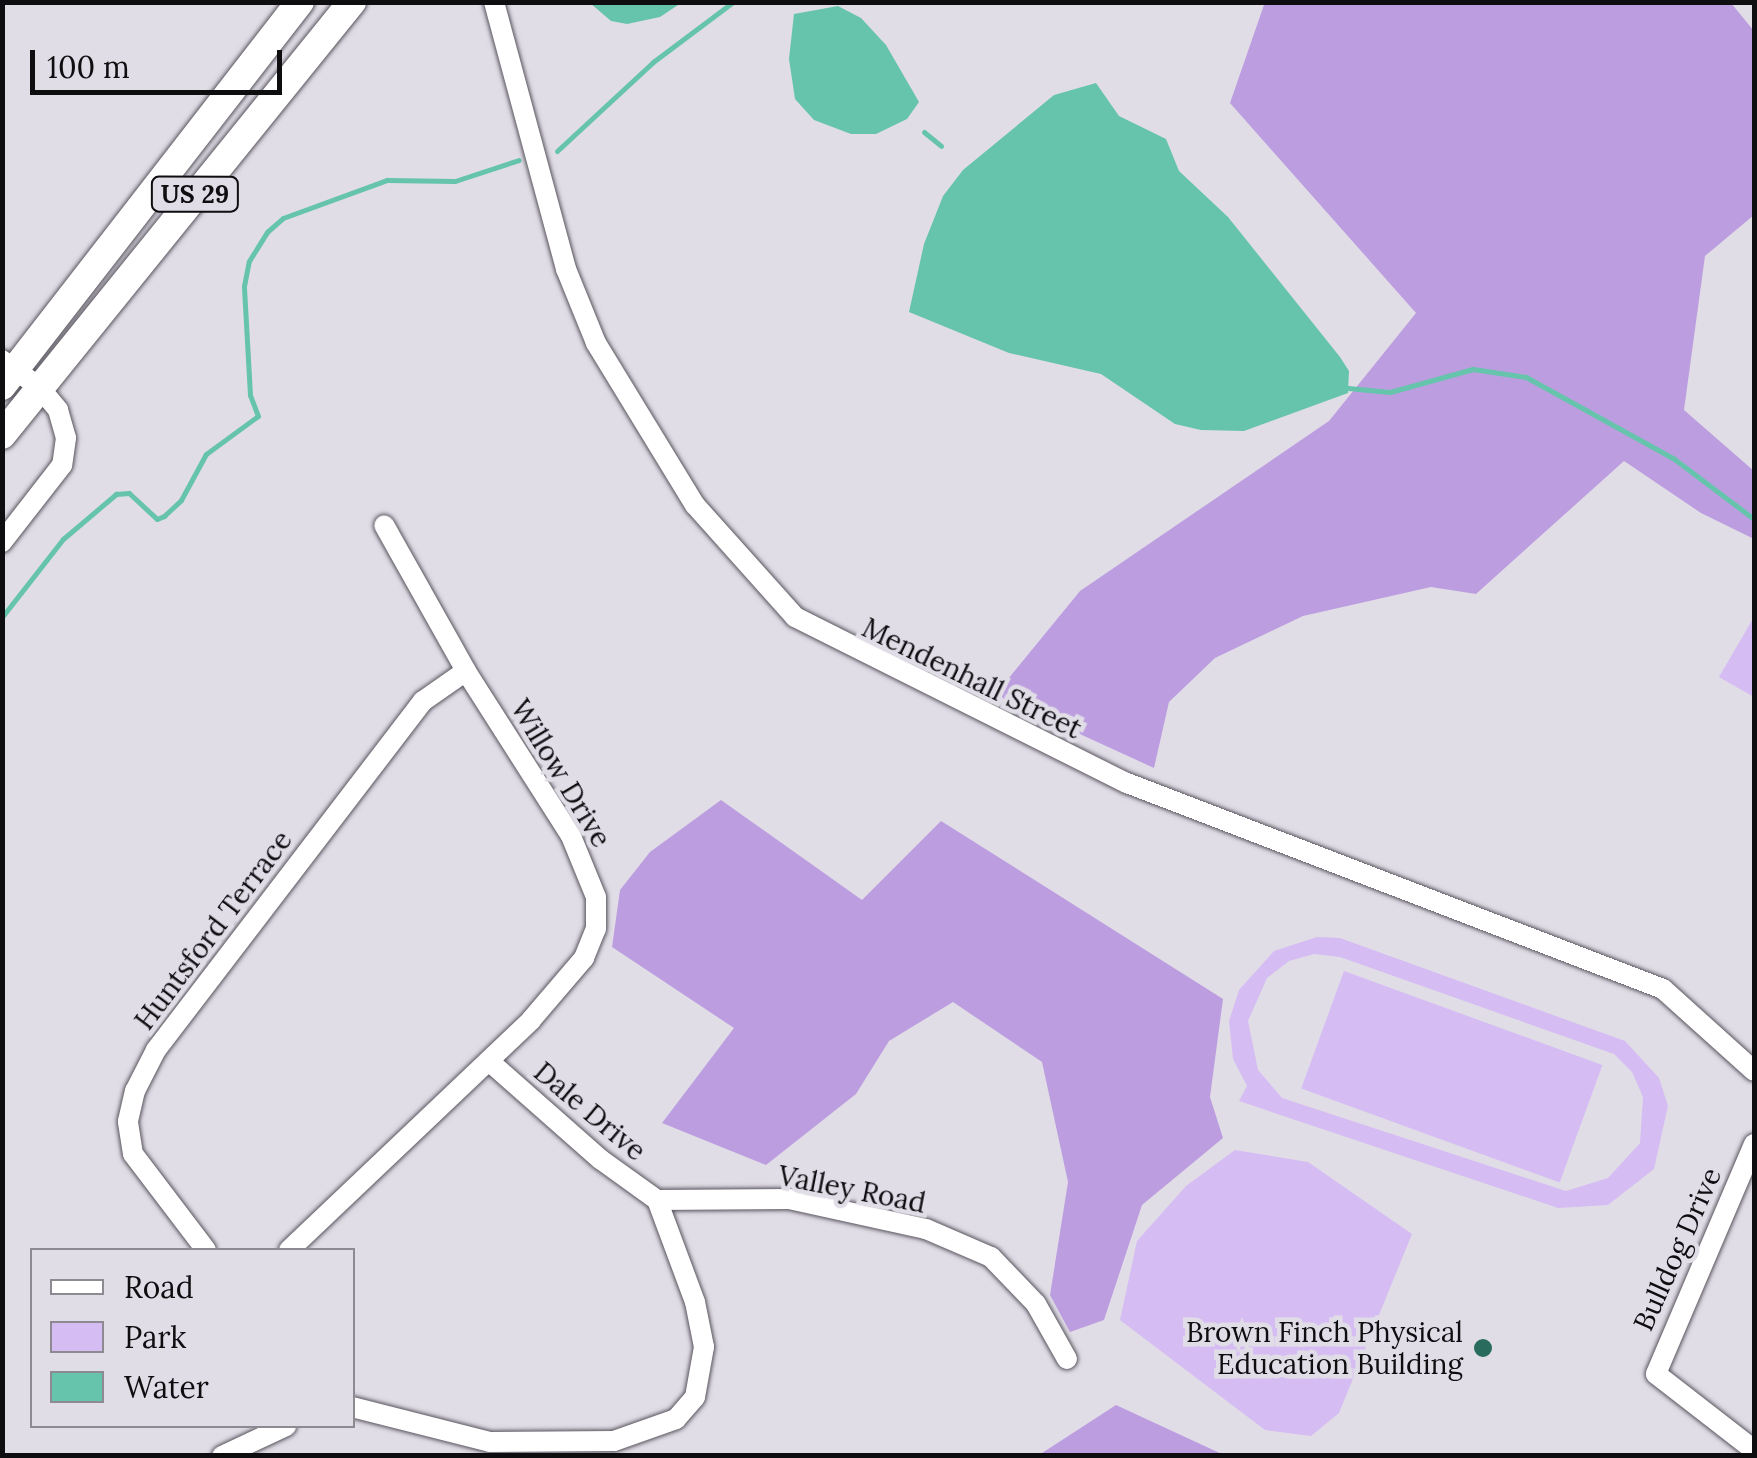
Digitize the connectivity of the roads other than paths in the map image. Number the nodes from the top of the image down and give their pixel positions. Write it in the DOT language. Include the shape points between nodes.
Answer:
graph roads {
  1 [pos="300,2"];
  2 [pos="336,2"];
  3 [pos="352,2"];
  4 [pos="494,2"];
  5 [pos="314,48"];
  6 [pos="8,371"];
  7 [pos="40,386"];
  8 [pos="2,435"];
  9 [pos="384,525"];
  10 [pos="2,542"];
  11 [pos="466,671"];
  12 [pos="490,1062"];
  13 [pos="1754,1071"];
  14 [pos="1754,1144"];
  15 [pos="657,1200"];
  16 [pos="204,1248"];
  17 [pos="291,1248"];
  18 [pos="1067,1360"];
  19 [pos="355,1408"];
  20 [pos="283,1428"];
  21 [pos="1754,1450"];
  22 [pos="246,1452"];
  23 [pos="222,1456"];
  1 -- 6 [label="highway, US 29"];
  2 -- 5 [label="highway"];
  3 -- 5 [label="highway, US 29"];
  4 -- 13 [label="street, Mendenhall Street" via="566,269 596,343 695,505 795,616 1127,784 1663,989"];
  5 -- 7 [label="highway, US 29"];
  6 -- 7 [label="street"];
  7 -- 8 [label="highway, US 29"];
  7 -- 10 [label="street" via="58,410 66,438 62,465"];
  9 -- 11 [label="street, Willow Drive"];
  11 -- 12 [label="street, Willow Drive" via="570,836 596,898 596,928 584,958"];
  11 -- 16 [label="street, Huntsford Terrace" via="442,683 412,714 156,1050 135,1091 128,1121 133,1154"];
  12 -- 15 [label="street, Dale Drive"];
  12 -- 17 [label="street, Willow Drive"];
  14 -- 21 [label="street, Bulldog Drive" via="1656,1374"];
  15 -- 18 [label="street, Valley Road" via="790,1199 926,1229 991,1258 1036,1304"];
  15 -- 19 [label="street" via="695,1302 704,1348 695,1397 676,1418 614,1440 490,1442"];
  20 -- 22 [label="street"];
  22 -- 23 [label="street"];
}
